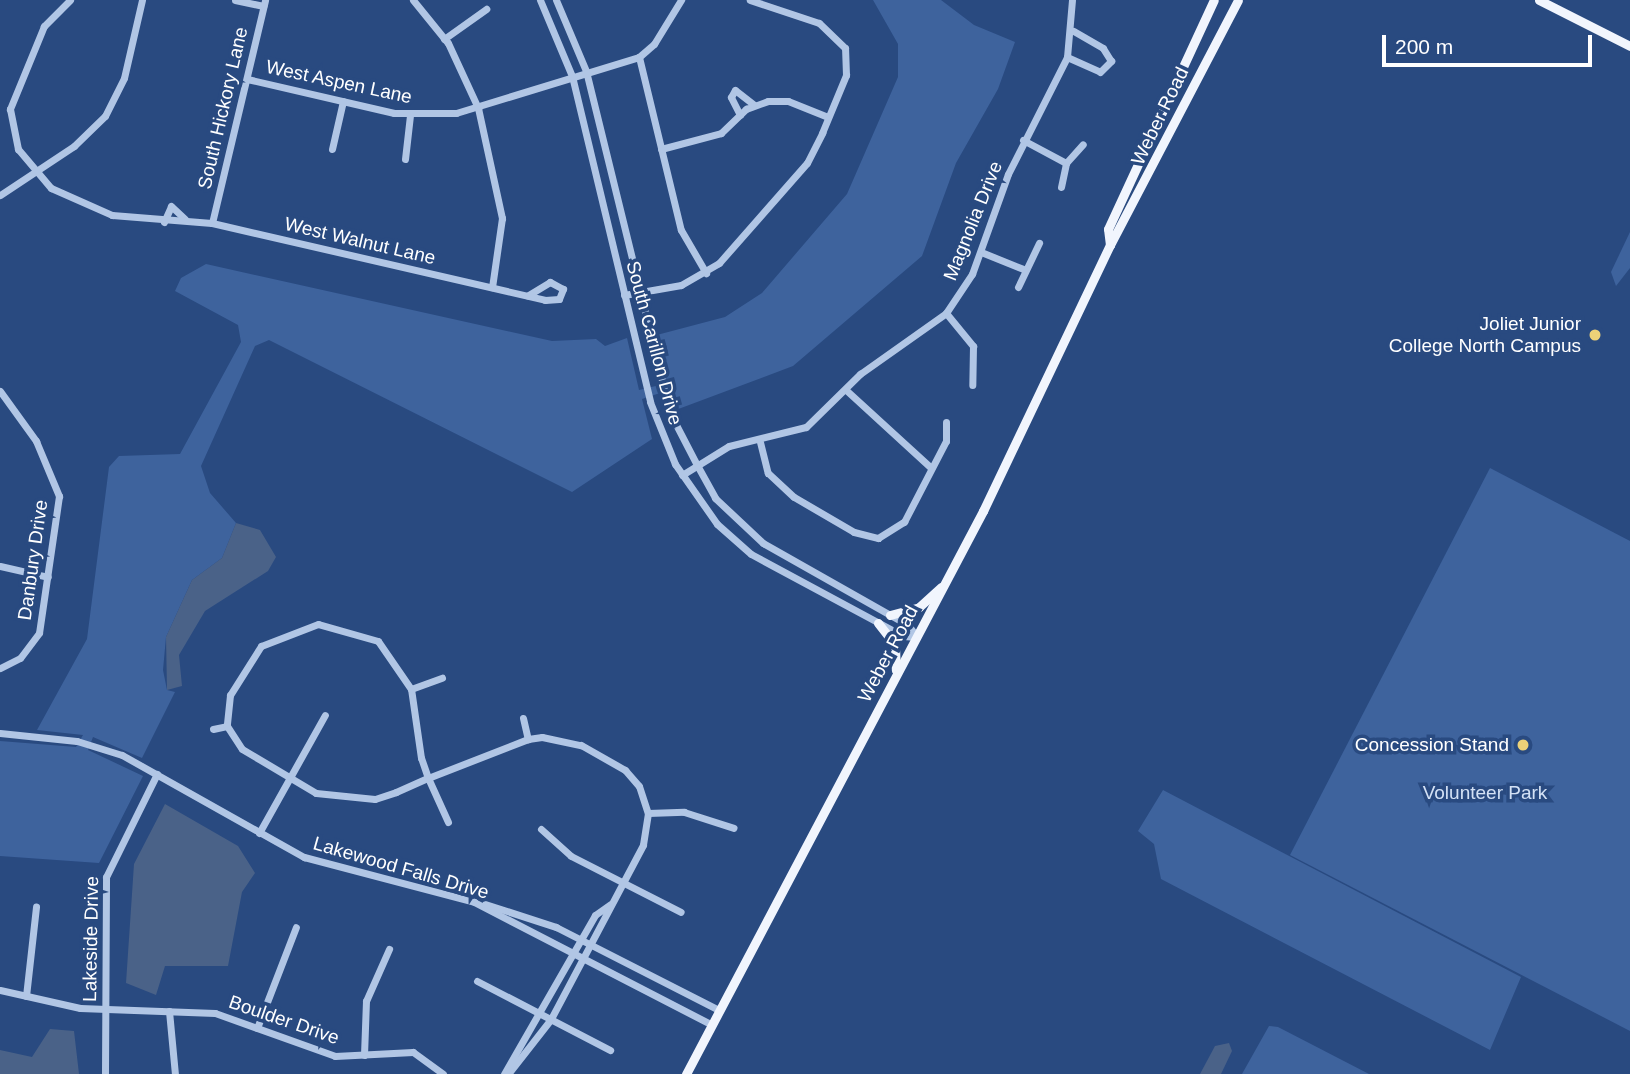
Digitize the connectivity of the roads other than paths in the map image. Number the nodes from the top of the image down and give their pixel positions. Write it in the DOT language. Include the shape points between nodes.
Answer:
graph roads {
  1 [pos="70,0"];
  2 [pos="142,0"];
  3 [pos="235,0"];
  4 [pos="412,0"];
  5 [pos="540,0"];
  6 [pos="556,0"];
  7 [pos="681,0"];
  8 [pos="750,0"];
  9 [pos="1072,0"];
  10 [pos="1214,0"];
  11 [pos="1238,0"];
  12 [pos="1539,0"];
  13 [pos="264,3"];
  14 [pos="486,9"];
  15 [pos="1074,31"];
  16 [pos="444,38"];
  17 [pos="1630,46"];
  18 [pos="639,57"];
  19 [pos="1067,57"];
  20 [pos="586,71"];
  21 [pos="572,76"];
  22 [pos="247,79"];
  23 [pos="343,101"];
  24 [pos="754,105"];
  25 [pos="478,108"];
  26 [pos="411,115"];
  27 [pos="740,116"];
  28 [pos="828,117"];
  29 [pos="1023,140"];
  30 [pos="1083,144"];
  31 [pos="332,149"];
  32 [pos="661,149"];
  33 [pos="405,159"];
  34 [pos="1066,163"];
  35 [pos="35,172"];
  36 [pos="1061,187"];
  37 [pos="0,195"];
  38 [pos="185,219"];
  39 [pos="164,222"];
  40 [pos="212,223"];
  41 [pos="1039,243"];
  42 [pos="1110,245"];
  43 [pos="981,253"];
  44 [pos="1023,269"];
  45 [pos="706,273"];
  46 [pos="492,287"];
  47 [pos="1018,287"];
  48 [pos="638,293"];
  49 [pos="528,295"];
  50 [pos="624,295"];
  51 [pos="946,313"];
  52 [pos="972,385"];
  53 [pos="846,390"];
  54 [pos="0,391"];
  55 [pos="946,422"];
  56 [pos="760,443"];
  57 [pos="697,465"];
  58 [pos="931,468"];
  59 [pos="682,475"];
  60 [pos="0,566"];
  61 [pos="48,577"];
  62 [pos="945,584"];
  63 [pos="890,615"];
  64 [pos="878,623"];
  65 [pos="917,637"];
  66 [pos="0,668"];
  67 [pos="442,678"];
  68 [pos="895,678"];
  69 [pos="411,688"];
  70 [pos="325,715"];
  71 [pos="523,718"];
  72 [pos="227,726"];
  73 [pos="213,729"];
  74 [pos="0,733"];
  75 [pos="528,739"];
  76 [pos="157,774"];
  77 [pos="290,778"];
  78 [pos="428,778"];
  79 [pos="648,813"];
  80 [pos="448,822"];
  81 [pos="734,828"];
  82 [pos="541,829"];
  83 [pos="259,833"];
  84 [pos="623,883"];
  85 [pos="474,902"];
  86 [pos="614,902"];
  87 [pos="36,907"];
  88 [pos="681,912"];
  89 [pos="296,927"];
  90 [pos="581,939"];
  91 [pos="592,944"];
  92 [pos="389,949"];
  93 [pos="574,952"];
  94 [pos="584,957"];
  95 [pos="477,981"];
  96 [pos="0,990"];
  97 [pos="26,996"];
  98 [pos="106,1009"];
  99 [pos="719,1010"];
  100 [pos="169,1011"];
  101 [pos="541,1014"];
  102 [pos="551,1019"];
  103 [pos="712,1025"];
  104 [pos="257,1028"];
  105 [pos="610,1050"];
  106 [pos="364,1055"];
  107 [pos="105,1074"];
  108 [pos="175,1074"];
  109 [pos="443,1074"];
  110 [pos="506,1074"];
  111 [pos="686,1074"];
  1 -- 35 [label="street" via="44,26 13,96 12,129"];
  2 -- 35 [label="street" via="124,78 105,116"];
  3 -- 13 [label="street"];
  4 -- 16 [label="street"];
  5 -- 21 [label="street, South Carillon Drive"];
  6 -- 20 [label="street, South Carillon Drive"];
  7 -- 18 [label="street" via="654,44"];
  8 -- 28 [label="street" via="819,23 838,37 846,75"];
  9 -- 15 [label="street, Magnolia Drive"];
  10 -- 42 [label="main road, Weber Road" via="1108,229"];
  11 -- 42 [label="main road, Weber Road"];
  12 -- 17 [label="main road"];
  13 -- 22 [label="street, South Hickory Lane"];
  14 -- 16 [label="street"];
  15 -- 19 [label="street, Magnolia Drive"];
  15 -- 19 [label="street" via="1103,48 1111,61 1100,72"];
  16 -- 25 [label="street"];
  18 -- 20 [label="street, West Aspen Lane"];
  18 -- 32 [label="street"];
  19 -- 29 [label="street, Magnolia Drive"];
  20 -- 21 [label="street, West Aspen Lane"];
  20 -- 48 [label="street, South Carillon Drive"];
  21 -- 25 [label="street, West Aspen Lane"];
  21 -- 50 [label="street, South Carillon Drive"];
  22 -- 23 [label="street, West Aspen Lane"];
  22 -- 40 [label="street, South Hickory Lane"];
  23 -- 26 [label="street, West Aspen Lane"];
  23 -- 31 [label="street"];
  24 -- 27 [label="street"];
  24 -- 27 [label="street" via="735,90 731,97"];
  24 -- 28 [label="street" via="788,101"];
  25 -- 26 [label="street, West Aspen Lane"];
  25 -- 46 [label="street" via="502,218"];
  26 -- 33 [label="street"];
  27 -- 32 [label="street" via="708,139"];
  28 -- 45 [label="street" via="807,163"];
  29 -- 34 [label="street"];
  29 -- 43 [label="street, Magnolia Drive"];
  30 -- 34 [label="street"];
  32 -- 45 [label="street" via="681,230"];
  34 -- 36 [label="street"];
  35 -- 37 [label="street"];
  35 -- 39 [label="street, West Walnut Lane" via="51,188 112,215"];
  38 -- 39 [label="street, West Walnut Lane"];
  38 -- 39 [label="street, West Walnut Lane" via="171,206"];
  38 -- 40 [label="street, West Walnut Lane"];
  40 -- 46 [label="street, West Walnut Lane"];
  41 -- 44 [label="street"];
  42 -- 62 [label="main road, Weber Road"];
  43 -- 44 [label="street"];
  43 -- 51 [label="street, Magnolia Drive"];
  44 -- 47 [label="street"];
  45 -- 48 [label="street"];
  46 -- 49 [label="street, West Walnut Lane"];
  48 -- 50 [label="street"];
  48 -- 57 [label="street, South Carillon Drive" via="670,413"];
  50 -- 59 [label="street, South Carillon Drive" via="650,402"];
  51 -- 52 [label="street" via="973,346"];
  51 -- 53 [label="street, Magnolia Drive"];
  53 -- 56 [label="street, Magnolia Drive" via="806,427"];
  53 -- 58 [label="street"];
  54 -- 61 [label="street, Danbury Drive" via="36,441 59,496"];
  55 -- 58 [label="street" via="946,441"];
  56 -- 57 [label="street, Magnolia Drive" via="729,446"];
  56 -- 58 [label="street" via="774,482 866,537 897,531"];
  57 -- 59 [label="street, Magnolia Drive"];
  57 -- 63 [label="street, South Carillon Drive" via="715,498 763,543"];
  59 -- 64 [label="street, South Carillon Drive" via="717,524 751,554"];
  60 -- 61 [label="street"];
  61 -- 66 [label="street, Danbury Drive" via="39,633 20,658"];
  62 -- 63 [label="main road" via="919,607"];
  62 -- 65 [label="main road, Weber Road"];
  63 -- 65 [label="street, South Carillon Drive"];
  64 -- 65 [label="street, South Carillon Drive"];
  64 -- 68 [label="main road" via="895,645"];
  65 -- 68 [label="main road, Weber Road"];
  67 -- 69 [label="street"];
  68 -- 99 [label="main road, Weber Road"];
  69 -- 72 [label="street" via="378,641 341,625 298,627 251,659 230,695"];
  69 -- 78 [label="street"];
  70 -- 77 [label="street"];
  71 -- 75 [label="street"];
  72 -- 73 [label="street"];
  72 -- 77 [label="street" via="242,749"];
  74 -- 76 [label="street, Lakewood Falls Drive" via="99,745"];
  75 -- 78 [label="street"];
  75 -- 79 [label="street" via="564,738 618,765 639,786"];
  76 -- 83 [label="street, Lakewood Falls Drive"];
  76 -- 98 [label="street, Lakeside Drive" via="106,877"];
  77 -- 78 [label="street" via="316,793 355,801"];
  77 -- 83 [label="street"];
  78 -- 80 [label="street"];
  79 -- 81 [label="street" via="684,812"];
  79 -- 84 [label="street" via="643,845"];
  82 -- 84 [label="street" via="571,856"];
  83 -- 85 [label="street, Lakewood Falls Drive" via="329,866"];
  84 -- 86 [label="street"];
  84 -- 88 [label="street"];
  85 -- 90 [label="street"];
  85 -- 93 [label="street, Lakewood Falls Drive"];
  86 -- 90 [label="street" via="595,915"];
  86 -- 91 [label="street"];
  87 -- 97 [label="street"];
  89 -- 104 [label="street"];
  90 -- 91 [label="street"];
  90 -- 93 [label="street"];
  91 -- 94 [label="street"];
  91 -- 99 [label="street"];
  92 -- 106 [label="street" via="366,1001"];
  93 -- 94 [label="street, Lakewood Falls Drive"];
  93 -- 101 [label="street"];
  94 -- 102 [label="street"];
  94 -- 103 [label="street, Lakewood Falls Drive"];
  95 -- 101 [label="street"];
  96 -- 97 [label="street, Boulder Drive"];
  97 -- 98 [label="street, Boulder Drive"];
  98 -- 100 [label="street, Boulder Drive"];
  98 -- 107 [label="street, Lakeside Drive"];
  99 -- 103 [label="main road, Weber Road"];
  100 -- 104 [label="street, Boulder Drive" via="215,1013"];
  100 -- 108 [label="street"];
  101 -- 102 [label="street"];
  101 -- 110 [label="street"];
  102 -- 105 [label="street"];
  102 -- 110 [label="street"];
  103 -- 111 [label="main road, Weber Road"];
  104 -- 106 [label="street, Boulder Drive" via="324,1053"];
  106 -- 109 [label="street, Boulder Drive" via="413,1052"];
}
